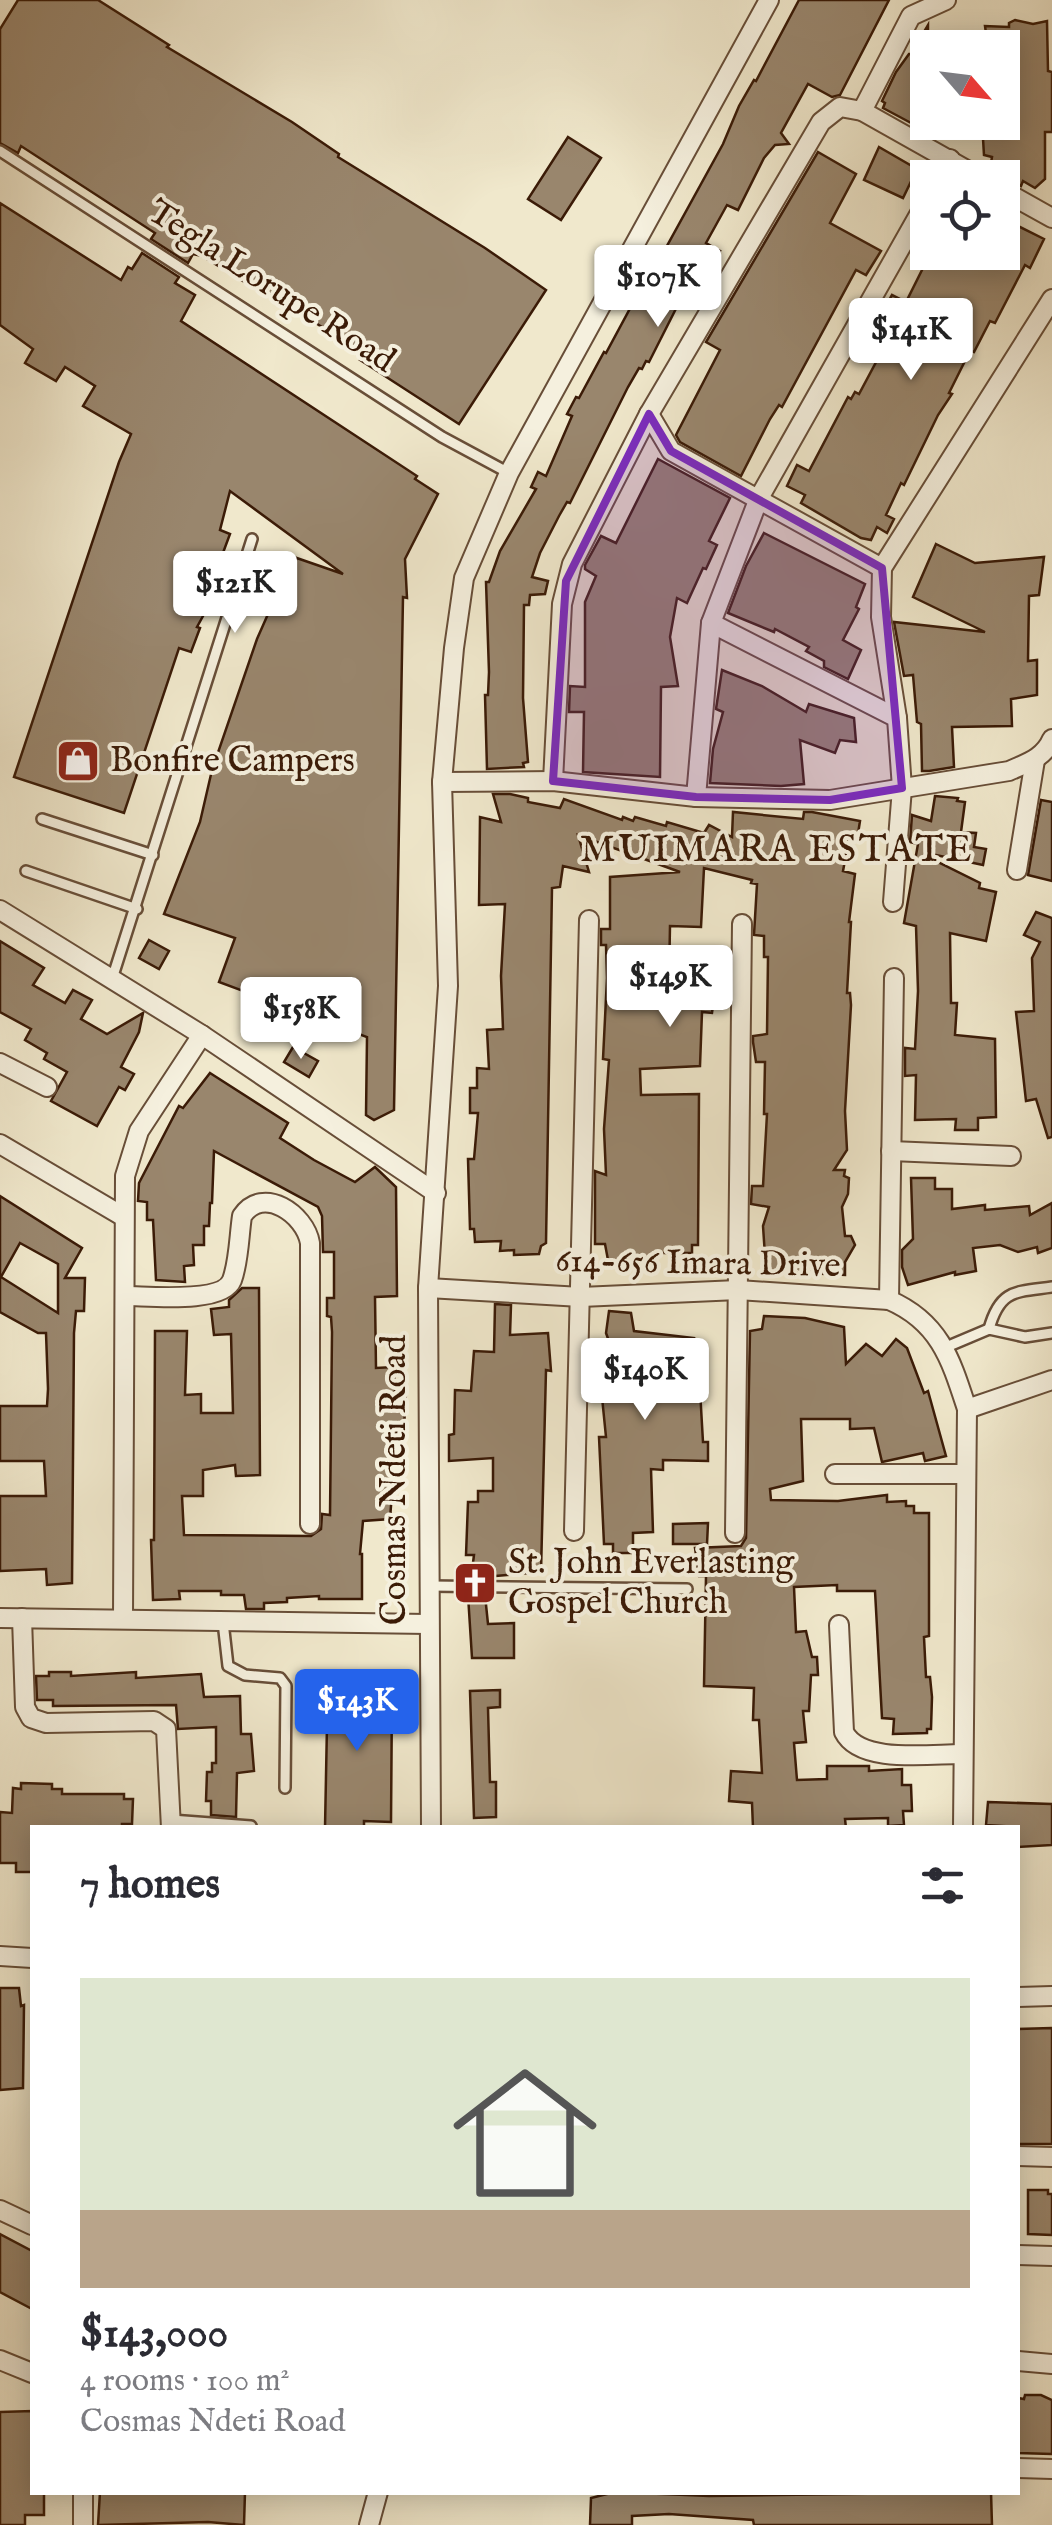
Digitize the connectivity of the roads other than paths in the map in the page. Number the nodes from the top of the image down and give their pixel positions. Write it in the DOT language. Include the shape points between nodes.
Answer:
graph roads {
  1 [pos="769,0"];
  2 [pos="946,0"];
  3 [pos="862,110"];
  4 [pos="0,151"];
  5 [pos="950,160"];
  6 [pos="1020,200"];
  7 [pos="1052,218"];
  8 [pos="910,230"];
  9 [pos="1052,299"];
  10 [pos="649,414"];
  11 [pos="509,473"];
  12 [pos="759,498"];
  13 [pos="252,540"];
  14 [pos="882,568"];
  15 [pos="711,623"];
  16 [pos="897,718"];
  17 [pos="1052,738"];
  18 [pos="1035,760"];
  19 [pos="553,781"];
  20 [pos="442,782"];
  21 [pos="902,788"];
  22 [pos="696,797"];
  23 [pos="42,819"];
  24 [pos="153,855"];
  25 [pos="26,870"];
  26 [pos="1017,870"];
  27 [pos="893,902"];
  28 [pos="136,909"];
  29 [pos="0,910"];
  30 [pos="589,920"];
  31 [pos="742,924"];
  32 [pos="894,978"];
  33 [pos="111,982"];
  34 [pos="202,1034"];
  35 [pos="1,1066"];
  36 [pos="46,1087"];
  37 [pos="0,1144"];
  38 [pos="891,1151"];
  39 [pos="1012,1156"];
  40 [pos="436,1192"];
  41 [pos="124,1216"];
  42 [pos="1052,1287"];
  43 [pos="428,1288"];
  44 [pos="738,1290"];
  45 [pos="126,1296"];
  46 [pos="581,1297"];
  47 [pos="889,1300"];
  48 [pos="989,1328"];
  49 [pos="1052,1333"];
  50 [pos="944,1348"];
  51 [pos="1052,1380"];
  52 [pos="966,1410"];
  53 [pos="836,1474"];
  54 [pos="966,1474"];
  55 [pos="310,1524"];
  56 [pos="574,1531"];
  57 [pos="736,1533"];
  58 [pos="428,1586"];
  59 [pos="687,1590"];
  60 [pos="0,1618"];
  61 [pos="22,1618"];
  62 [pos="123,1619"];
  63 [pos="223,1622"];
  64 [pos="428,1624"];
  65 [pos="839,1626"];
  66 [pos="961,1754"];
  67 [pos="286,1788"];
  68 [pos="171,1824"];
  69 [pos="211,1825"];
  70 [pos="431,1825"];
  71 [pos="963,1825"];
  72 [pos="0,1956"];
  73 [pos="30,1958"];
  74 [pos="1020,1996"];
  75 [pos="1052,1996"];
  76 [pos="1020,2156"];
  77 [pos="1052,2157"];
  78 [pos="0,2210"];
  79 [pos="30,2224"];
  80 [pos="1020,2255"];
  81 [pos="1052,2256"];
  82 [pos="0,2360"];
  83 [pos="1020,2362"];
  84 [pos="1052,2364"];
  85 [pos="30,2372"];
  86 [pos="1020,2468"];
  87 [pos="1052,2469"];
  88 [pos="82,2495"];
  89 [pos="377,2495"];
  90 [pos="82,2525"];
  91 [pos="370,2525"];
  1 -- 11 [label="street, Cosmas Ndeti Road"];
  2 -- 3 [label="street" via="912,16"];
  3 -- 5 [label="street"];
  3 -- 10 [label="street" via="840,107 822,122"];
  4 -- 11 [label="lane, Tegla Lorupe Road" via="442,437"];
  6 -- 7 [label="street"];
  8 -- 12 [label="street"];
  9 -- 14 [label="street"];
  10 -- 12 [label="street" via="671,451"];
  10 -- 19 [label="street" via="566,581"];
  11 -- 20 [label="street, Cosmas Ndeti Road" via="464,578"];
  12 -- 14 [label="street"];
  12 -- 15 [label="street"];
  13 -- 24 [label="lane"];
  14 -- 16 [label="street" via="881,617"];
  15 -- 16 [label="street"];
  15 -- 22 [label="street"];
  16 -- 21 [label="street"];
  17 -- 18 [label="street"];
  18 -- 21 [label="street" via="1009,771"];
  18 -- 26 [label="street"];
  19 -- 20 [label="street"];
  19 -- 22 [label="street"];
  20 -- 40 [label="street, Cosmas Ndeti Road" via="448,986"];
  21 -- 22 [label="street" via="830,800"];
  21 -- 27 [label="street"];
  23 -- 24 [label="lane"];
  24 -- 28 [label="lane"];
  25 -- 28 [label="lane"];
  28 -- 33 [label="lane"];
  29 -- 33 [label="street"];
  30 -- 46 [label="street"];
  31 -- 44 [label="street"];
  32 -- 38 [label="street"];
  33 -- 34 [label="street"];
  34 -- 40 [label="street"];
  34 -- 41 [label="street" via="139,1131 125,1176"];
  35 -- 36 [label="street"];
  37 -- 41 [label="street"];
  38 -- 39 [label="street"];
  38 -- 47 [label="street"];
  40 -- 43 [label="street, Cosmas Ndeti Road"];
  41 -- 45 [label="street"];
  42 -- 48 [label="lane" via="1005,1297"];
  43 -- 46 [label="street, 614-656 Imara Drive"];
  43 -- 58 [label="street, Cosmas Ndeti Road"];
  44 -- 46 [label="street, 614-656 Imara Drive"];
  44 -- 47 [label="street, 614-656 Imara Drive"];
  44 -- 57 [label="street"];
  45 -- 55 [label="street" via="224,1291 248,1207 278,1206 300,1219 310,1242"];
  45 -- 62 [label="street"];
  46 -- 56 [label="street"];
  47 -- 50 [label="street, 614-656 Imara Drive" via="910,1309"];
  48 -- 49 [label="lane" via="1025,1338"];
  48 -- 50 [label="lane"];
  50 -- 52 [label="street, 614-656 Imara Drive"];
  51 -- 52 [label="street"];
  52 -- 54 [label="street, 614-656 Imara Drive"];
  53 -- 54 [label="street"];
  54 -- 66 [label="street, 614-656 Imara Drive"];
  58 -- 59 [label="lane"];
  58 -- 64 [label="street, Cosmas Ndeti Road"];
  60 -- 61 [label="street"];
  61 -- 62 [label="street"];
  61 -- 68 [label="street" via="27,1713 37,1722 162,1724 168,1734"];
  62 -- 63 [label="street"];
  63 -- 64 [label="street"];
  63 -- 67 [label="lane" via="228,1666 280,1678 286,1686"];
  64 -- 70 [label="street, Cosmas Ndeti Road"];
  65 -- 66 [label="street" via="849,1742 865,1752"];
  66 -- 71 [label="street, 614-656 Imara Drive"];
  68 -- 69 [label="lane"];
  72 -- 73 [label="street"];
  74 -- 75 [label="street"];
  76 -- 77 [label="street"];
  78 -- 79 [label="street"];
  80 -- 81 [label="street"];
  82 -- 85 [label="street"];
  83 -- 84 [label="street"];
  86 -- 87 [label="street"];
  88 -- 90 [label="street"];
  89 -- 91 [label="street"];
}
